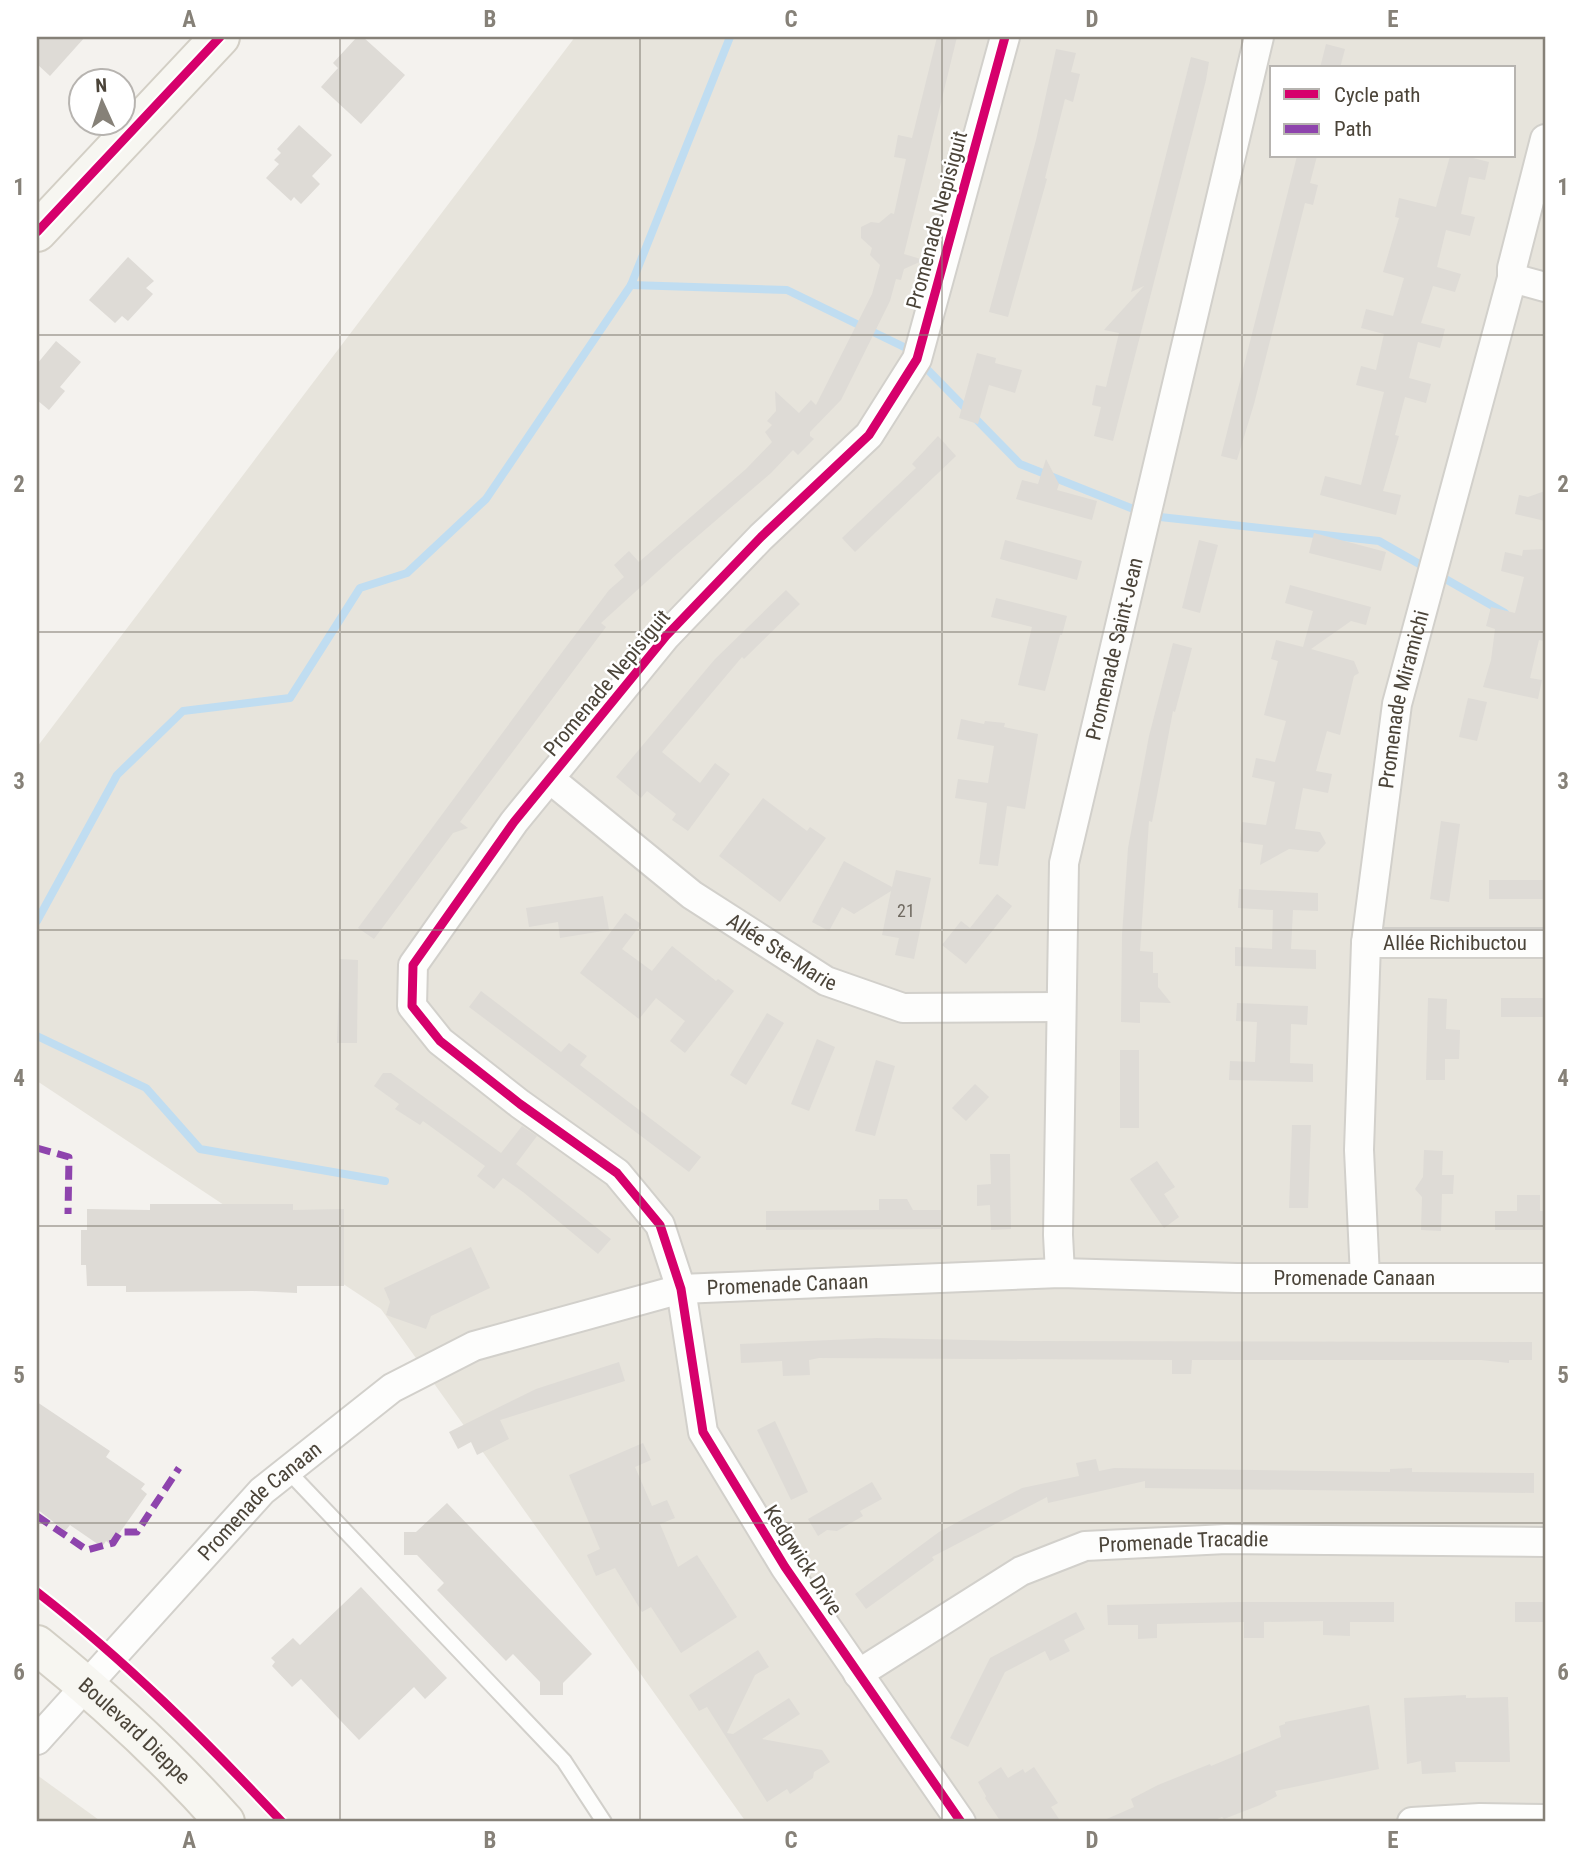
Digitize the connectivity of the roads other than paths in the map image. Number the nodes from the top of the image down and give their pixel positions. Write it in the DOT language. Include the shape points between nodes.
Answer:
graph roads {
  1 [pos="219,37"];
  2 [pos="1005,37"];
  3 [pos="1259,37"];
  4 [pos="1545,139"];
  5 [pos="37,232"];
  6 [pos="1513,278"];
  7 [pos="1545,287"];
  8 [pos="550,779"];
  9 [pos="1366,943"];
  10 [pos="1545,943"];
  11 [pos="1061,1007"];
  12 [pos="1060,1273"];
  13 [pos="1364,1277"];
  14 [pos="1545,1278"];
  15 [pos="681,1289"];
  16 [pos="288,1471"];
  17 [pos="1545,1542"];
  18 [pos="37,1645"];
  19 [pos="858,1674"];
  20 [pos="86,1685"];
  21 [pos="37,1740"];
  22 [pos="1545,1819"];
  23 [pos="225,1822"];
  24 [pos="604,1822"];
  25 [pos="961,1822"];
  26 [pos="1412,1822"];
  1 -- 5 [label="street"];
  2 -- 8 [label="street, Promenade Nepisiguit" via="917,359 869,435 761,537 666,636"];
  3 -- 11 [label="street, Promenade Saint-Jean" via="1064,863"];
  4 -- 6 [label="street, Promenade Miramichi"];
  6 -- 7 [label="street"];
  6 -- 9 [label="street, Promenade Miramichi" via="1397,704"];
  8 -- 11 [label="street, Allée Ste-Marie" via="692,895 826,981 903,1008"];
  8 -- 15 [label="street, Promenade Nepisiguit" via="413,965 412,1006 440,1041 617,1173 660,1225"];
  9 -- 10 [label="street, Allée Richibuctou"];
  9 -- 13 [label="street, Promenade Miramichi" via="1359,1150"];
  11 -- 12 [label="street, Promenade Saint-Jean"];
  12 -- 13 [label="street, Promenade Canaan"];
  12 -- 15 [label="street, Promenade Canaan"];
  13 -- 14 [label="street, Promenade Canaan"];
  15 -- 16 [label="street, Promenade Canaan" via="474,1346 392,1388"];
  15 -- 19 [label="street, Kedgwick Drive" via="703,1432 785,1567"];
  16 -- 20 [label="street, Promenade Canaan" via="262,1491"];
  16 -- 24 [label="lane" via="564,1761"];
  17 -- 19 [label="street, Promenade Tracadie" via="1226,1539 1085,1546 1021,1571"];
  18 -- 20 [label="street, Boulevard Dieppe"];
  19 -- 25 [label="street, Kedgwick Drive"];
  20 -- 21 [label="street, Promenade Canaan"];
  20 -- 23 [label="street, Boulevard Dieppe" via="186,1778"];
  22 -- 26 [label="street"];
}
